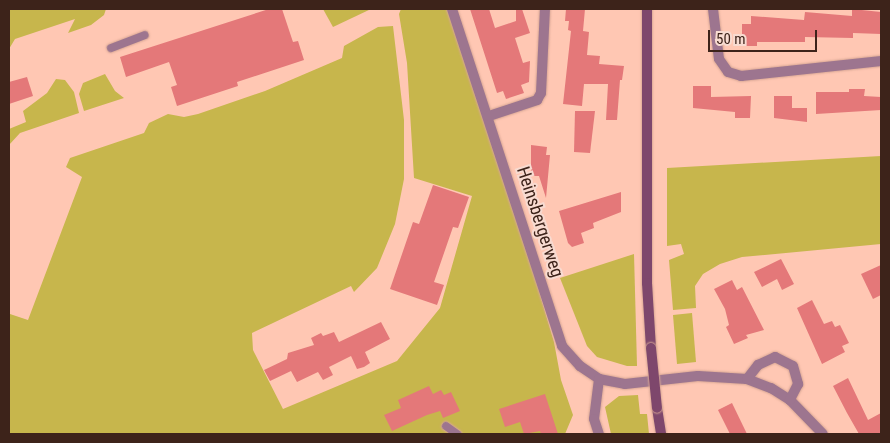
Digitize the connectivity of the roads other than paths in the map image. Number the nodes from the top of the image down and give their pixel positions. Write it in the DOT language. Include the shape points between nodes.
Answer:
graph roads {
  1 [pos="452,9"];
  2 [pos="544,9"];
  3 [pos="647,9"];
  4 [pos="714,9"];
  5 [pos="145,35"];
  6 [pos="111,48"];
  7 [pos="881,61"];
  8 [pos="489,116"];
  9 [pos="747,379"];
  10 [pos="599,380"];
  11 [pos="790,400"];
  12 [pos="446,426"];
  13 [pos="458,434"];
  14 [pos="599,434"];
  15 [pos="661,434"];
  16 [pos="823,434"];
  1 -- 8 [label="street, Heinsbergerweg"];
  2 -- 8 [label="street" via="541,93 537,100"];
  3 -- 15 [label="main road, bridge" via="647,273 650,348"];
  4 -- 7 [label="street" via="719,59 728,72 741,76"];
  5 -- 6 [label="lane"];
  8 -- 10 [label="street, Heinsbergerweg" via="562,346 580,366"];
  9 -- 10 [label="street, Heinsbergerweg" via="698,376 626,384"];
  9 -- 11 [label="street, Heinsbergerweg"];
  9 -- 11 [label="street" via="758,365 775,357 793,366 798,384"];
  10 -- 14 [label="street" via="594,419"];
  11 -- 16 [label="street, Heinsbergerweg"];
  12 -- 13 [label="lane"];
}
